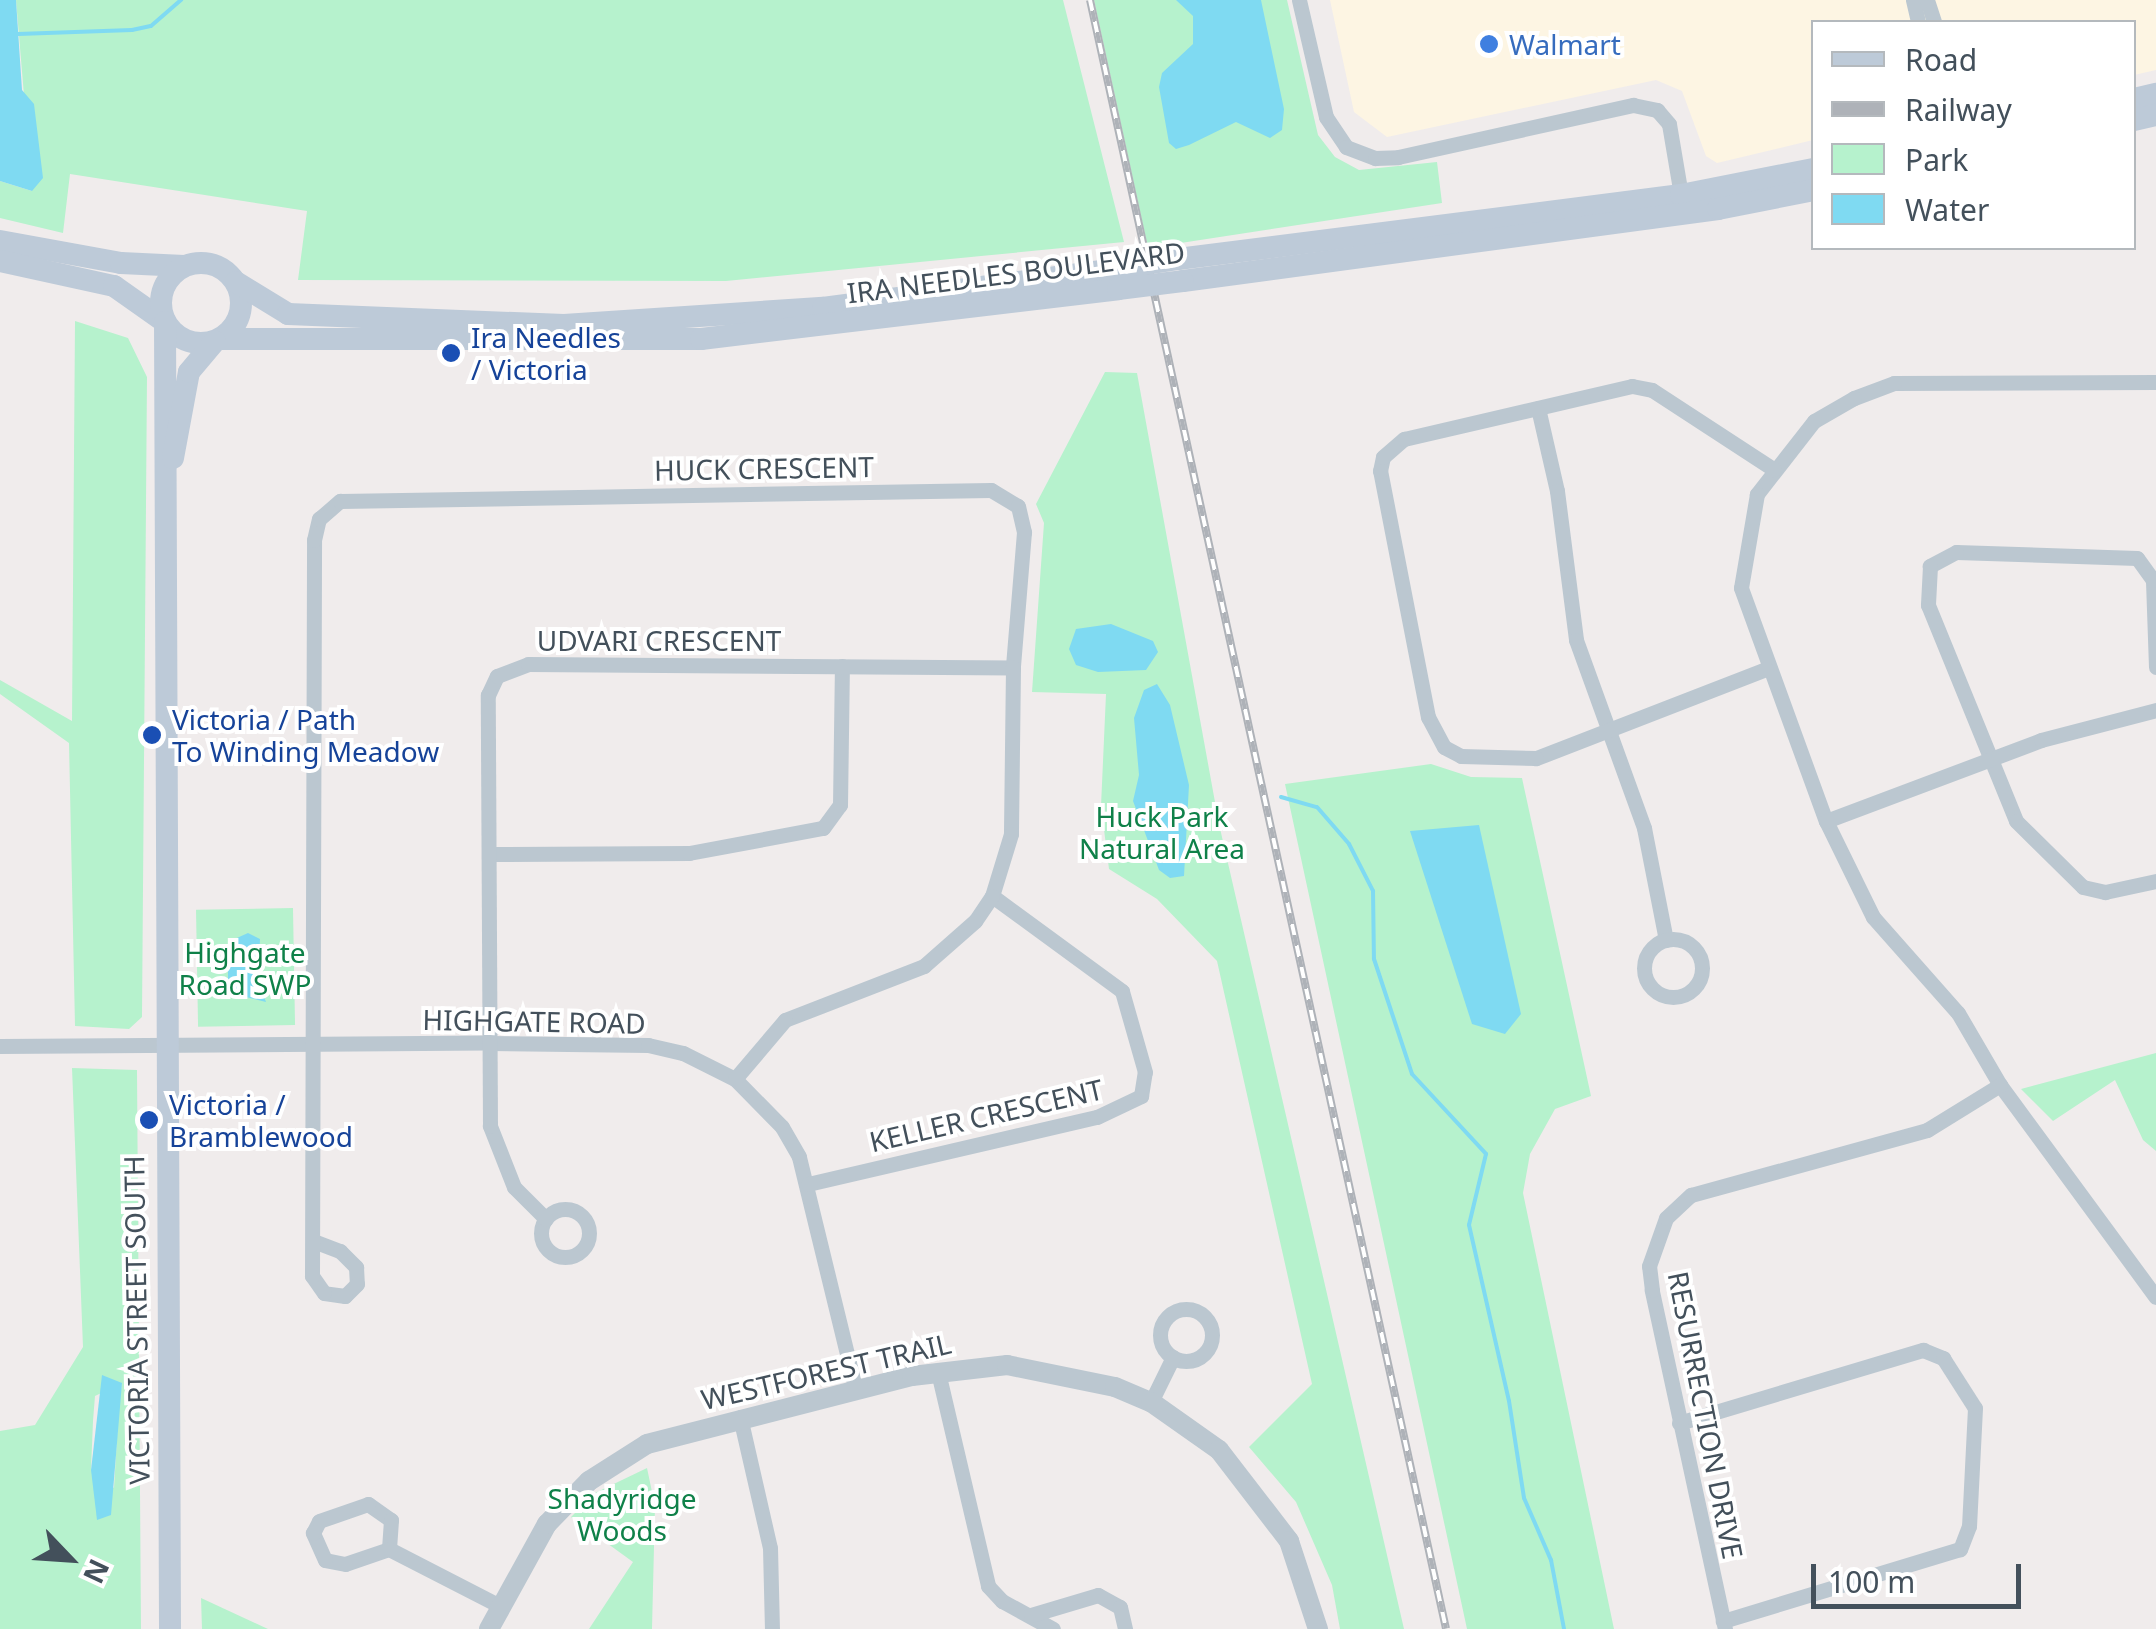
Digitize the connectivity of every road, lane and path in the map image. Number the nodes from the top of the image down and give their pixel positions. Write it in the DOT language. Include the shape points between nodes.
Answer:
graph roads {
  1 [pos="1299,0"];
  2 [pos="1811,170"];
  3 [pos="1811,191"];
  4 [pos="1681,195"];
  5 [pos="0,241"];
  6 [pos="0,261"];
  7 [pos="184,266"];
  8 [pos="1180,270"];
  9 [pos="1116,279"];
  10 [pos="236,282"];
  11 [pos="165,322"];
  12 [pos="218,340"];
  13 [pos="2156,382"];
  14 [pos="1538,408"];
  15 [pos="1772,469"];
  16 [pos="169,471"];
  17 [pos="842,666"];
  18 [pos="1013,668"];
  19 [pos="2156,668"];
  20 [pos="1766,670"];
  21 [pos="2156,710"];
  22 [pos="1607,733"];
  23 [pos="1988,760"];
  24 [pos="1826,821"];
  25 [pos="489,854"];
  26 [pos="2156,880"];
  27 [pos="992,896"];
  28 [pos="1666,940"];
  29 [pos="489,1043"];
  30 [pos="315,1044"];
  31 [pos="0,1046"];
  32 [pos="164,1047"];
  33 [pos="736,1079"];
  34 [pos="2000,1084"];
  35 [pos="808,1184"];
  36 [pos="546,1219"];
  37 [pos="316,1242"];
  38 [pos="2156,1297"];
  39 [pos="1173,1358"];
  40 [pos="938,1372"];
  41 [pos="856,1390"];
  42 [pos="1151,1402"];
  43 [pos="740,1417"];
  44 [pos="1679,1423"];
  45 [pos="389,1549"];
  46 [pos="500,1606"];
  47 [pos="1031,1615"];
  48 [pos="1724,1625"];
  49 [pos="170,1629"];
  50 [pos="489,1629"];
  51 [pos="772,1629"];
  52 [pos="1052,1629"];
  53 [pos="1125,1629"];
  54 [pos="1318,1629"];
  1 -- 4 [label="street" via="1326,117 1346,147 1375,158 1398,157 1633,105 1657,110 1669,124"];
  2 -- 4 [label="main road, IRA NEEDLES BOULEVARD"];
  3 -- 8 [label="main road, IRA NEEDLES BOULEVARD" via="1718,210"];
  4 -- 8 [label="main road, IRA NEEDLES BOULEVARD"];
  5 -- 7 [label="main road" via="121,264"];
  6 -- 11 [label="main road" via="114,286"];
  7 -- 10 [label="main road" via="211,263"];
  7 -- 11 [label="main road" via="163,288"];
  8 -- 9 [label="main road, IRA NEEDLES BOULEVARD, bridge"];
  9 -- 10 [label="main road, IRA NEEDLES BOULEVARD" via="564,325 288,314"];
  9 -- 12 [label="main road, IRA NEEDLES BOULEVARD" via="701,340"];
  10 -- 12 [label="main road" via="240,312"];
  11 -- 12 [label="main road" via="186,341"];
  11 -- 16 [label="main road, VICTORIA STREET SOUTH"];
  12 -- 16 [label="main road, VICTORIA STREET SOUTH" via="188,372"];
  13 -- 15 [label="street" via="1894,384 1814,421"];
  14 -- 15 [label="street" via="1632,386 1652,390"];
  14 -- 22 [label="street" via="1557,491 1576,640"];
  14 -- 22 [label="street" via="1404,440 1383,457 1381,483 1428,716 1444,747 1462,756 1536,758"];
  15 -- 20 [label="street" via="1747,524 1741,588"];
  16 -- 32 [label="main road, VICTORIA STREET SOUTH"];
  17 -- 18 [label="street, UDVARI CRESCENT"];
  17 -- 25 [label="street" via="840,806 823,828 716,851"];
  17 -- 25 [label="street, UDVARI CRESCENT" via="505,668 488,695"];
  18 -- 27 [label="street, HUCK CRESCENT" via="1011,834"];
  18 -- 30 [label="street, HUCK CRESCENT" via="1024,521 1011,499 991,490 340,500 320,520 314,540"];
  19 -- 23 [label="street" via="2152,580 2137,558 1975,552 1940,558 1926,579 1928,605"];
  20 -- 22 [label="street"];
  20 -- 24 [label="street"];
  21 -- 23 [label="street"];
  22 -- 28 [label="street" via="1644,828"];
  23 -- 24 [label="street"];
  23 -- 26 [label="street" via="2016,821 2083,887 2105,892"];
  24 -- 34 [label="street" via="1873,916 1958,1013"];
  25 -- 29 [label="street, UDVARI CRESCENT"];
  27 -- 33 [label="street, HUCK CRESCENT" via="975,921 924,966 786,1020"];
  27 -- 35 [label="street, KELLER CRESCENT" via="1122,991 1145,1072 1141,1096 1097,1117"];
  29 -- 30 [label="street, HIGHGATE ROAD"];
  29 -- 33 [label="street, HIGHGATE ROAD" via="648,1045 684,1053"];
  29 -- 36 [label="street, UDVARI CRESCENT" via="496,1147 514,1188"];
  30 -- 32 [label="street, HIGHGATE ROAD"];
  30 -- 37 [label="street"];
  31 -- 32 [label="street, HIGHGATE ROAD"];
  32 -- 49 [label="main road, VICTORIA STREET SOUTH"];
  33 -- 35 [label="street, HIGHGATE ROAD" via="782,1127"];
  34 -- 38 [label="street"];
  34 -- 44 [label="street, RESURRECTION DRIVE" via="1927,1130 1691,1195 1666,1218 1649,1266"];
  35 -- 41 [label="street, HIGHGATE ROAD"];
  39 -- 42 [label="street"];
  40 -- 41 [label="street, WESTFOREST TRAIL"];
  40 -- 42 [label="street, WESTFOREST TRAIL" via="1043,1368"];
  40 -- 47 [label="street" via="988,1586 1002,1602"];
  41 -- 43 [label="street, WESTFOREST TRAIL"];
  42 -- 54 [label="street, WESTFOREST TRAIL" via="1219,1450 1266,1504 1308,1582"];
  43 -- 46 [label="street, WESTFOREST TRAIL" via="648,1444 601,1472 547,1524"];
  43 -- 51 [label="street" via="770,1548"];
  44 -- 48 [label="street, RESURRECTION DRIVE"];
  44 -- 48 [label="street" via="1923,1350 1943,1358 1975,1408 1970,1526 1960,1549"];
  45 -- 45 [label="street" via="392,1520 368,1504 329,1513 313,1533 325,1560 345,1564"];
  45 -- 46 [label="street"];
  46 -- 50 [label="street, WESTFOREST TRAIL"];
  47 -- 52 [label="street"];
  47 -- 53 [label="street" via="1098,1595 1120,1607"];
}
